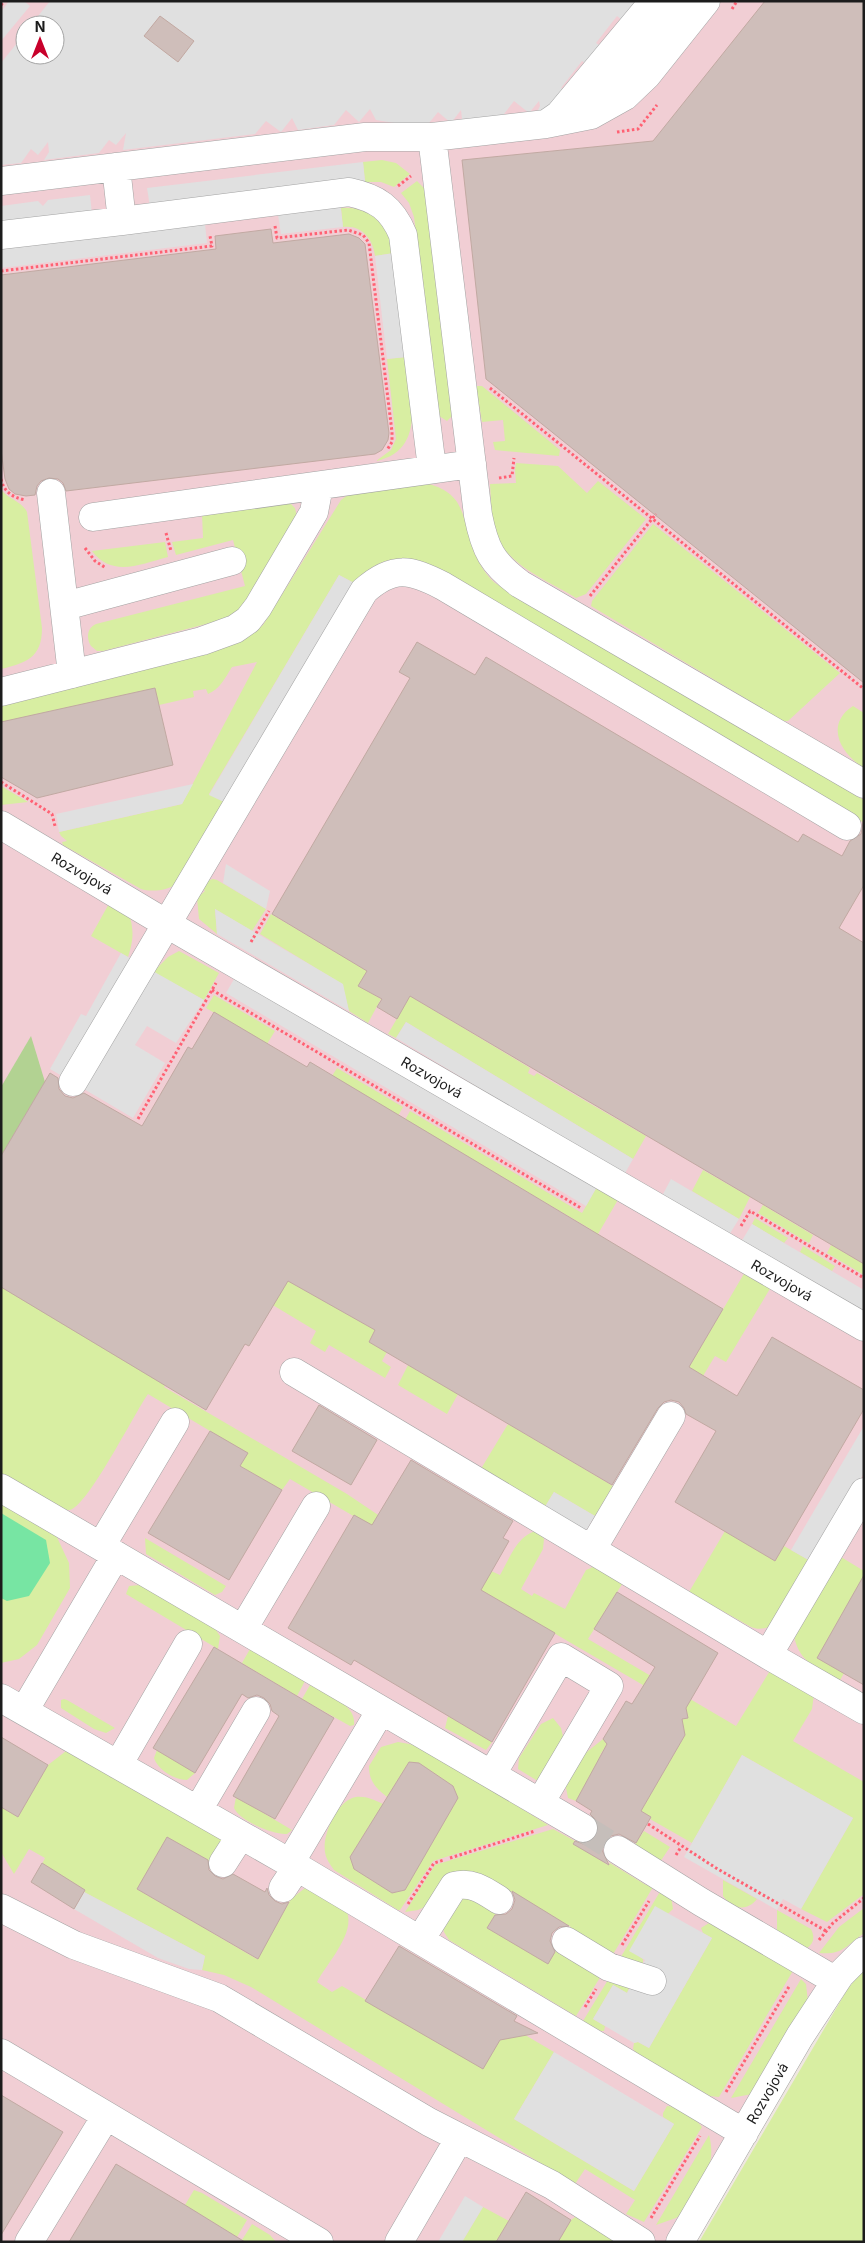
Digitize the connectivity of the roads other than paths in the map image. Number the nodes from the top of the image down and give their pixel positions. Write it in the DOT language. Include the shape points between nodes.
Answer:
graph roads {
  1 [pos="654,1"];
  2 [pos="675,1"];
  3 [pos="706,1"];
  4 [pos="591,115"];
  5 [pos="546,124"];
  6 [pos="432,137"];
  7 [pos="116,167"];
  8 [pos="1,181"];
  9 [pos="122,221"];
  10 [pos="1,235"];
  11 [pos="472,464"];
  12 [pos="432,468"];
  13 [pos="319,486"];
  14 [pos="51,495"];
  15 [pos="94,517"];
  16 [pos="232,561"];
  17 [pos="65,606"];
  18 [pos="72,674"];
  19 [pos="1,692"];
  20 [pos="864,784"];
  21 [pos="1,825"];
  22 [pos="847,826"];
  23 [pos="167,924"];
  24 [pos="73,1082"];
  25 [pos="864,1327"];
  26 [pos="294,1372"];
  27 [pos="671,1416"];
  28 [pos="175,1422"];
  29 [pos="1,1488"];
  30 [pos="864,1492"];
  31 [pos="316,1506"];
  32 [pos="592,1549"];
  33 [pos="109,1550"];
  34 [pos="243,1629"];
  35 [pos="188,1644"];
  36 [pos="768,1654"];
  37 [pos="13,1704"];
  38 [pos="382,1710"];
  39 [pos="864,1710"];
  40 [pos="256,1711"];
  41 [pos="118,1765"];
  42 [pos="492,1774"];
  43 [pos="540,1803"];
  44 [pos="198,1810"];
  45 [pos="583,1828"];
  46 [pos="241,1835"];
  47 [pos="618,1850"];
  48 [pos="223,1863"];
  49 [pos="290,1873"];
  50 [pos="499,1900"];
  51 [pos="1,1908"];
  52 [pos="420,1940"];
  53 [pos="566,1942"];
  54 [pos="864,1951"];
  55 [pos="652,1981"];
  56 [pos="836,1981"];
  57 [pos="1,2053"];
  58 [pos="106,2116"];
  59 [pos="744,2133"];
  60 [pos="459,2139"];
  61 [pos="311,2240"];
  62 [pos="640,2241"];
  63 [pos="30,2242"];
  64 [pos="399,2242"];
  65 [pos="680,2242"];
  1 -- 5 [label="lane" via="559,115"];
  2 -- 4 [label="lane"];
  3 -- 4 [label="lane" via="647,75 625,96"];
  4 -- 5 [label="lane"];
  5 -- 6 [label="lane"];
  6 -- 7 [label="lane" via="365,137"];
  6 -- 11 [label="lane"];
  7 -- 8 [label="lane"];
  7 -- 9 [label="lane"];
  9 -- 10 [label="lane"];
  9 -- 12 [label="lane" via="350,192 376,200 395,219 403,235"];
  11 -- 12 [label="lane"];
  11 -- 20 [label="lane" via="483,538 490,556 508,576"];
  12 -- 13 [label="lane"];
  13 -- 15 [label="lane"];
  13 -- 18 [label="lane" via="314,512 248,620 235,629 202,641"];
  14 -- 17 [label="lane"];
  16 -- 17 [label="lane"];
  17 -- 18 [label="lane"];
  18 -- 19 [label="lane"];
  21 -- 23 [label="lane, Rozvojová"];
  22 -- 23 [label="lane" via="443,586 419,574 390,574 364,591"];
  23 -- 24 [label="lane"];
  23 -- 25 [label="lane, Rozvojová"];
  26 -- 32 [label="lane"];
  27 -- 32 [label="lane"];
  28 -- 33 [label="lane"];
  29 -- 33 [label="lane"];
  30 -- 36 [label="lane"];
  31 -- 34 [label="lane"];
  32 -- 36 [label="lane"];
  33 -- 34 [label="lane"];
  33 -- 37 [label="lane"];
  34 -- 38 [label="lane"];
  35 -- 41 [label="lane"];
  36 -- 39 [label="lane"];
  37 -- 41 [label="lane"];
  38 -- 42 [label="lane"];
  38 -- 49 [label="lane"];
  40 -- 44 [label="lane"];
  41 -- 44 [label="lane"];
  42 -- 43 [label="lane"];
  42 -- 43 [label="lane" via="561,1658 609,1686"];
  43 -- 45 [label="lane"];
  44 -- 46 [label="lane"];
  46 -- 48 [label="lane"];
  46 -- 49 [label="lane"];
  47 -- 56 [label="lane"];
  49 -- 52 [label="lane"];
  50 -- 52 [label="lane" via="470,1885 454,1886"];
  51 -- 60 [label="lane" via="74,1945 219,1998"];
  52 -- 59 [label="lane"];
  53 -- 55 [label="lane" via="609,1967"];
  54 -- 56 [label="lane, Rozvojová"];
  56 -- 59 [label="lane, Rozvojová"];
  57 -- 58 [label="lane"];
  58 -- 61 [label="lane"];
  58 -- 63 [label="lane"];
  59 -- 65 [label="lane, Rozvojová"];
  60 -- 62 [label="lane" via="552,2186"];
  60 -- 64 [label="lane"];
}
